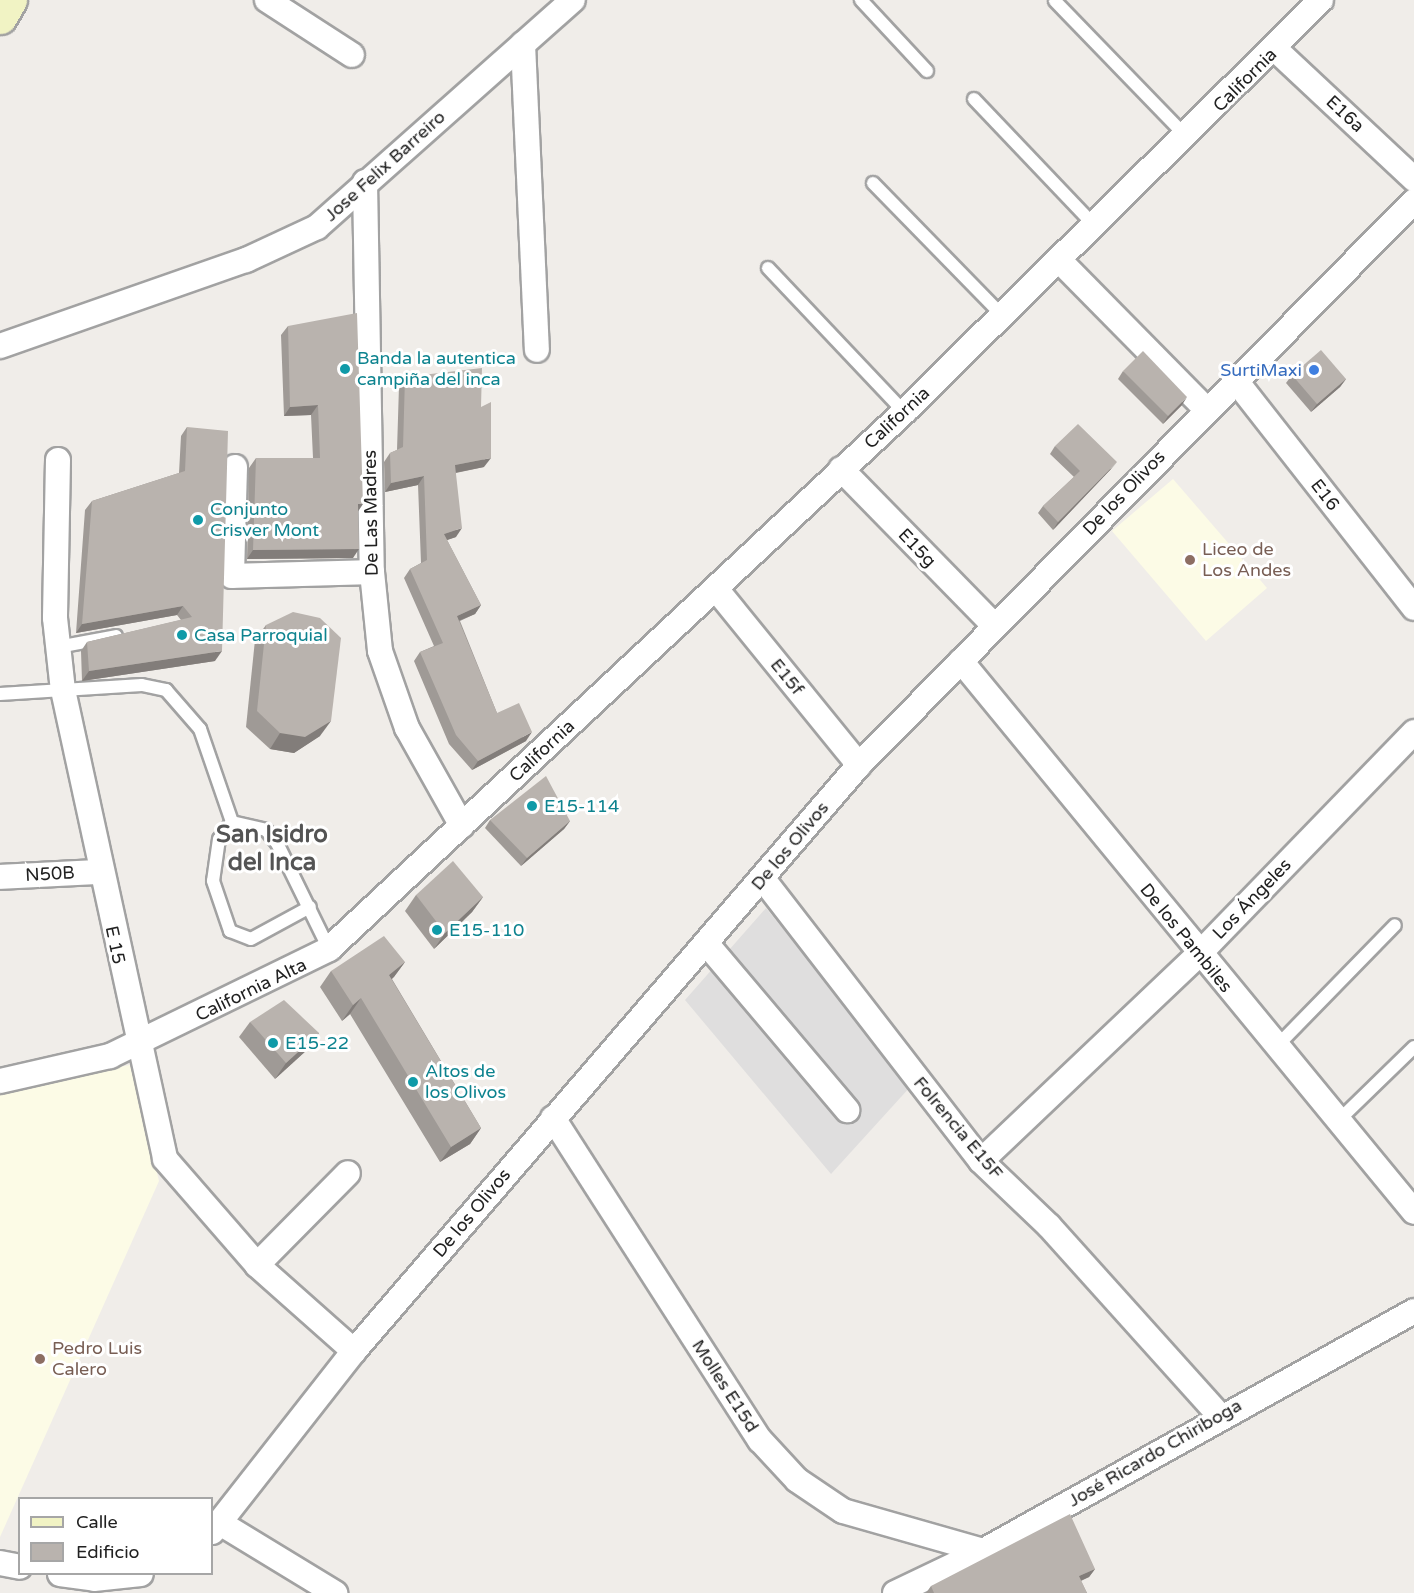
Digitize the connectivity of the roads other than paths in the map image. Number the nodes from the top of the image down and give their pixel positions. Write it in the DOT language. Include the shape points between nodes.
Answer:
graph roads {
  1 [pos="10,0"];
  2 [pos="267,0"];
  3 [pos="573,0"];
  4 [pos="861,0"];
  5 [pos="1321,0"];
  6 [pos="1054,1"];
  7 [pos="0,17"];
  8 [pos="523,44"];
  9 [pos="1276,50"];
  10 [pos="352,55"];
  11 [pos="927,71"];
  12 [pos="974,99"];
  13 [pos="1187,136"];
  14 [pos="1414,178"];
  15 [pos="364,182"];
  16 [pos="873,183"];
  17 [pos="1414,201"];
  18 [pos="1095,226"];
  19 [pos="1059,260"];
  20 [pos="768,267"];
  21 [pos="1003,316"];
  22 [pos="0,346"];
  23 [pos="537,351"];
  24 [pos="1237,382"];
  25 [pos="1206,408"];
  26 [pos="904,412"];
  27 [pos="58,460"];
  28 [pos="235,467"];
  29 [pos="841,469"];
  30 [pos="372,572"];
  31 [pos="716,589"];
  32 [pos="1414,608"];
  33 [pos="994,626"];
  34 [pos="135,632"];
  35 [pos="58,647"];
  36 [pos="961,661"];
  37 [pos="63,690"];
  38 [pos="0,694"];
  39 [pos="1414,732"];
  40 [pos="859,765"];
  41 [pos="232,822"];
  42 [pos="462,826"];
  43 [pos="100,872"];
  44 [pos="0,877"];
  45 [pos="763,879"];
  46 [pos="310,907"];
  47 [pos="1395,925"];
  48 [pos="706,943"];
  49 [pos="330,949"];
  50 [pos="1199,954"];
  51 [pos="137,1045"];
  52 [pos="1276,1047"];
  53 [pos="1414,1047"];
  54 [pos="0,1080"];
  55 [pos="847,1110"];
  56 [pos="553,1118"];
  57 [pos="1338,1121"];
  58 [pos="981,1161"];
  59 [pos="348,1173"];
  60 [pos="1414,1212"];
  61 [pos="257,1265"];
  62 [pos="1414,1311"];
  63 [pos="354,1351"];
  64 [pos="1219,1415"];
  65 [pos="216,1527"];
  66 [pos="983,1551"];
  67 [pos="0,1563"];
  68 [pos="18,1567"];
  69 [pos="63,1575"];
  70 [pos="137,1575"];
  71 [pos="92,1586"];
  72 [pos="335,1593"];
  73 [pos="895,1593"];
  1 -- 7 [label="street"];
  2 -- 10 [label="street"];
  3 -- 8 [label="street, Jose Felix Barreiro"];
  4 -- 11 [label="lane"];
  5 -- 9 [label="street, California"];
  6 -- 13 [label="lane"];
  8 -- 15 [label="street, Jose Felix Barreiro"];
  8 -- 23 [label="street"];
  9 -- 13 [label="street, California"];
  9 -- 14 [label="street, E16a"];
  12 -- 18 [label="lane"];
  13 -- 18 [label="street, California"];
  15 -- 22 [label="street, Jose Felix Barreiro" via="317,227 280,246"];
  15 -- 30 [label="street, De Las Madres"];
  16 -- 21 [label="lane"];
  17 -- 24 [label="street, De los Olivos"];
  18 -- 19 [label="street, California"];
  19 -- 21 [label="street, California"];
  19 -- 25 [label="street"];
  20 -- 26 [label="lane"];
  21 -- 26 [label="street, California"];
  24 -- 25 [label="street, De los Olivos"];
  24 -- 32 [label="street, E16"];
  25 -- 33 [label="street, De los Olivos"];
  26 -- 29 [label="street, California"];
  27 -- 35 [label="street, E 15"];
  28 -- 30 [label="street" via="232,576"];
  29 -- 31 [label="street, California"];
  29 -- 33 [label="street, E15g"];
  30 -- 42 [label="street, De Las Madres" via="380,651 407,728"];
  31 -- 40 [label="street, E15f"];
  31 -- 42 [label="street, California"];
  33 -- 36 [label="street, De los Olivos"];
  34 -- 35 [label="lane"];
  35 -- 37 [label="street, E 15"];
  36 -- 40 [label="street, De los Olivos"];
  36 -- 50 [label="street, De los Pambiles"];
  37 -- 38 [label="lane"];
  37 -- 41 [label="lane" via="142,685 166,690 200,729"];
  37 -- 43 [label="street, E 15"];
  39 -- 50 [label="street, Los Ángeles"];
  40 -- 45 [label="street, De los Olivos"];
  41 -- 46 [label="lane" via="266,830"];
  41 -- 46 [label="lane" via="219,839 213,881 230,931 251,939"];
  42 -- 49 [label="street, California Alta"];
  43 -- 44 [label="street, N50B"];
  43 -- 51 [label="street, E 15"];
  45 -- 48 [label="street, De los Olivos"];
  45 -- 58 [label="street, Folrencia E15F"];
  46 -- 49 [label="lane"];
  47 -- 52 [label="lane"];
  48 -- 55 [label="street"];
  48 -- 56 [label="street, De los Olivos"];
  49 -- 51 [label="street, California Alta"];
  50 -- 52 [label="street, De los Pambiles"];
  50 -- 58 [label="street, Los Ángeles"];
  51 -- 54 [label="street, California Alta" via="64,1070"];
  51 -- 61 [label="street, E 15" via="171,1171"];
  52 -- 57 [label="street, De los Pambiles"];
  53 -- 57 [label="lane"];
  56 -- 63 [label="street, De los Olivos"];
  56 -- 66 [label="street, Molles E15d" via="760,1440 797,1480 843,1511"];
  57 -- 60 [label="street, De los Pambiles"];
  58 -- 64 [label="street, Folrencia E15F" via="1057,1234"];
  59 -- 61 [label="street"];
  61 -- 63 [label="street, E 15"];
  62 -- 64 [label="street, José Ricardo Chiriboga"];
  63 -- 65 [label="street, De los Olivos"];
  64 -- 66 [label="street, José Ricardo Chiriboga"];
  65 -- 72 [label="street"];
  66 -- 73 [label="street, José Ricardo Chiriboga"];
  67 -- 68 [label="street"];
  69 -- 71 [label="street"];
  70 -- 71 [label="street"];
}
